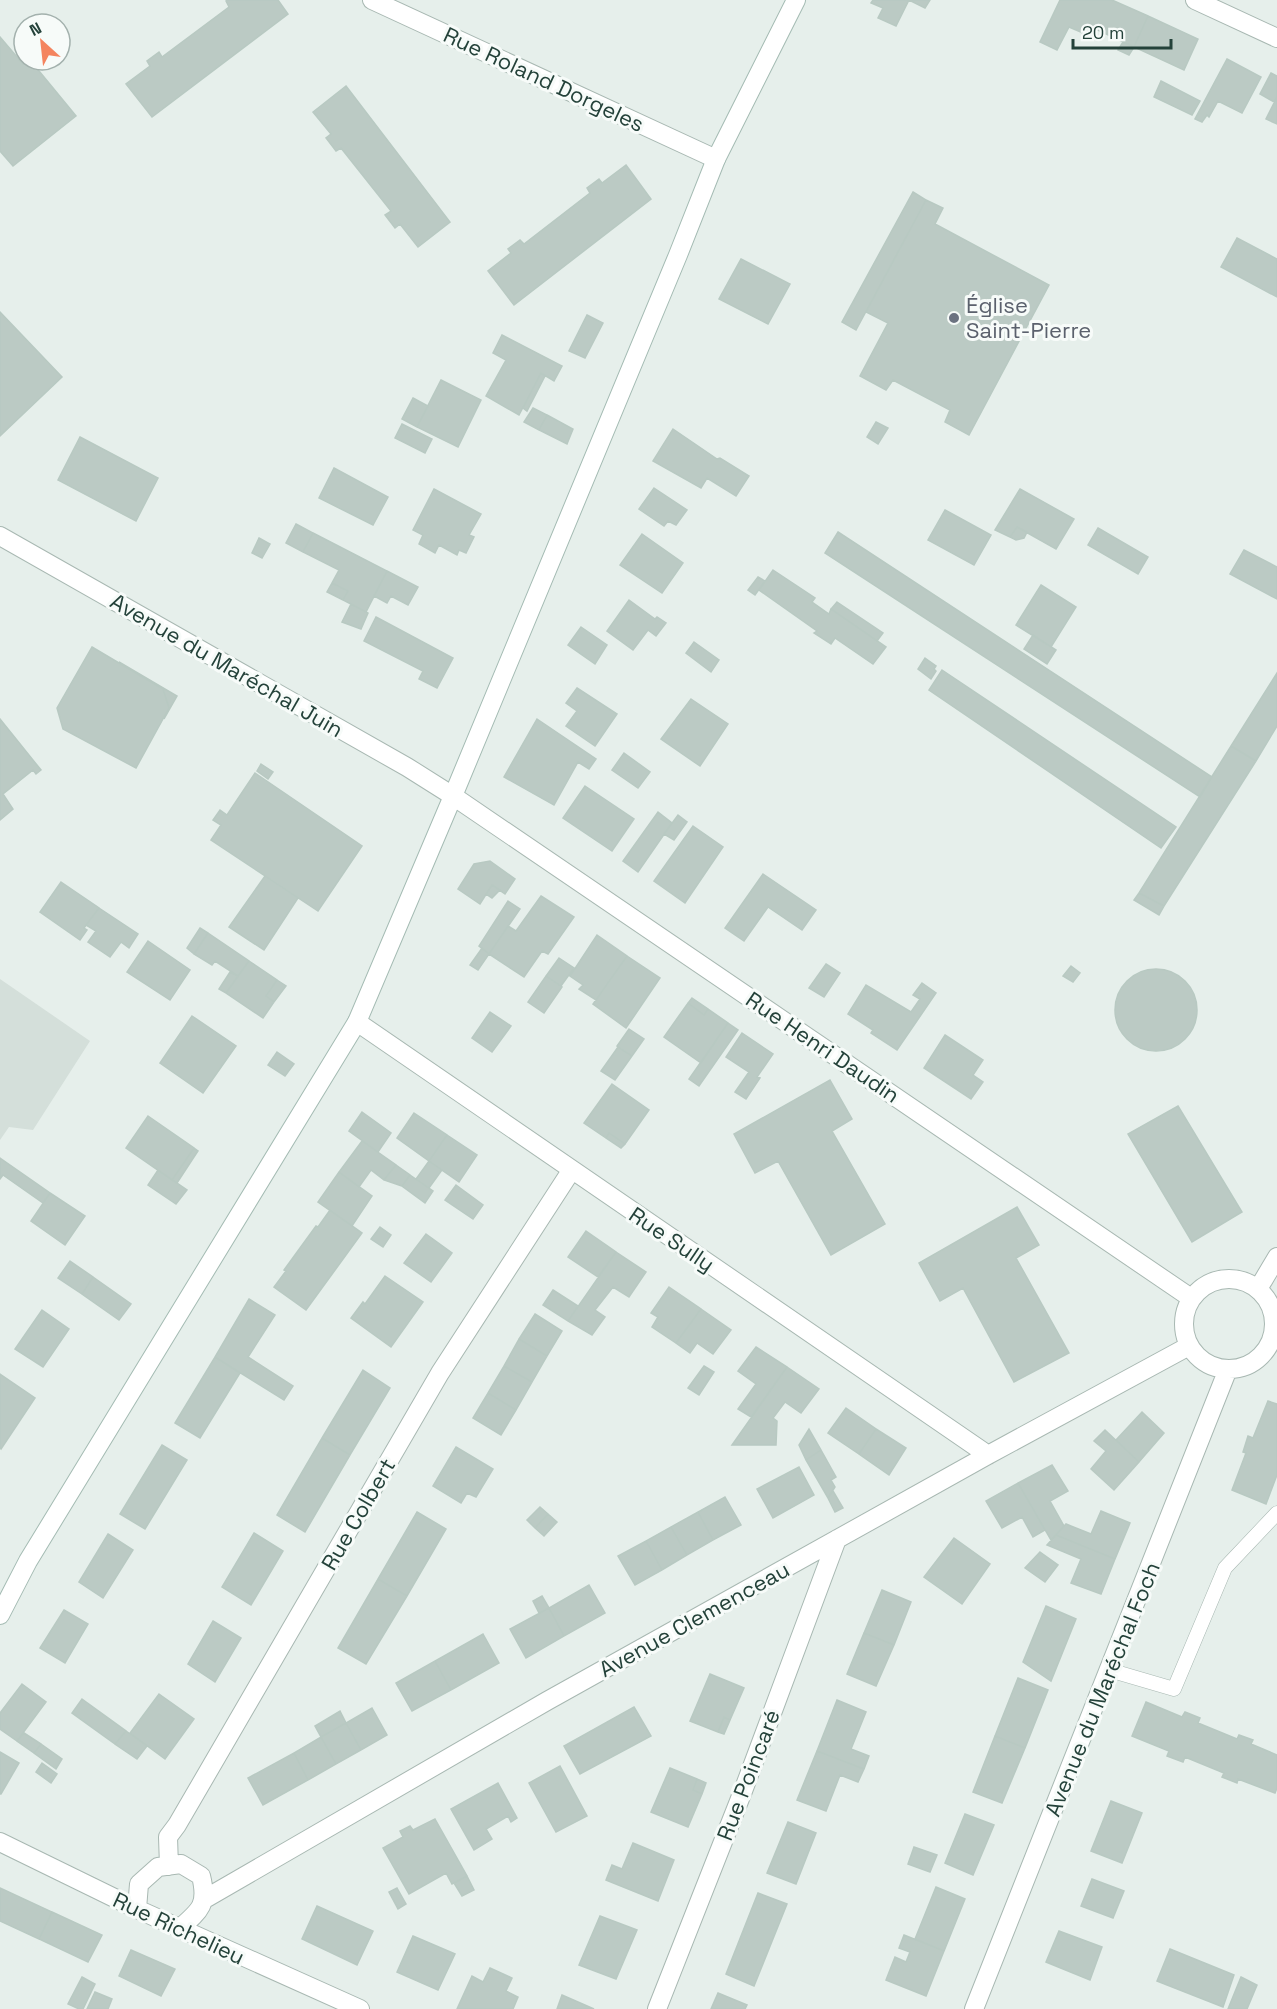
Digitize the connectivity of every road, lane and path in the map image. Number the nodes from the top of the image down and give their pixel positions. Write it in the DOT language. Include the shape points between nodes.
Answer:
graph roads {
  1 [pos="372,0"];
  2 [pos="796,0"];
  3 [pos="1195,0"];
  4 [pos="1277,38"];
  5 [pos="716,159"];
  6 [pos="0,536"];
  7 [pos="453,796"];
  8 [pos="357,1022"];
  9 [pos="571,1171"];
  10 [pos="1277,1257"];
  11 [pos="1258,1288"];
  12 [pos="1191,1299"];
  13 [pos="1189,1346"];
  14 [pos="1273,1348"];
  15 [pos="1228,1369"];
  16 [pos="988,1455"];
  17 [pos="1277,1513"];
  18 [pos="837,1539"];
  19 [pos="0,1615"];
  20 [pos="1109,1670"];
  21 [pos="0,1842"];
  22 [pos="169,1866"];
  23 [pos="203,1900"];
  24 [pos="137,1909"];
  25 [pos="180,1928"];
  26 [pos="360,2009"];
  27 [pos="657,2009"];
  28 [pos="974,2009"];
  1 -- 5 [label="street, Rue Roland Dorgeles"];
  2 -- 5 [label="street"];
  3 -- 4 [label="street"];
  5 -- 7 [label="street"];
  6 -- 7 [label="street, Avenue du Maréchal Juin" via="407,766"];
  7 -- 8 [label="street"];
  7 -- 12 [label="street, Rue Henri Daudin"];
  8 -- 9 [label="street, Rue Sully"];
  8 -- 19 [label="street" via="28,1561"];
  9 -- 16 [label="street, Rue Sully"];
  9 -- 22 [label="street, Rue Colbert" via="440,1373 168,1837"];
  10 -- 11 [label="street"];
  11 -- 12 [label="street" via="1230,1278 1215,1281"];
  11 -- 14 [label="street" via="1273,1315"];
  12 -- 13 [label="street" via="1184,1322"];
  13 -- 15 [label="street" via="1199,1358"];
  13 -- 16 [label="street, Avenue Clemenceau"];
  14 -- 15 [label="street" via="1252,1363"];
  15 -- 20 [label="street, Avenue du Maréchal Foch"];
  16 -- 18 [label="street, Avenue Clemenceau"];
  17 -- 20 [label="lane" via="1225,1568 1174,1689"];
  18 -- 23 [label="street, Avenue Clemenceau"];
  18 -- 27 [label="street, Rue Poincaré"];
  20 -- 28 [label="street, Avenue du Maréchal Foch"];
  21 -- 24 [label="street, Rue Richelieu"];
  22 -- 23 [label="street" via="181,1864 201,1876 206,1894"];
  22 -- 24 [label="street" via="158,1867 139,1884"];
  23 -- 25 [label="street" via="197,1913"];
  24 -- 25 [label="street, Rue Richelieu"];
  25 -- 26 [label="street, Rue Richelieu"];
}
